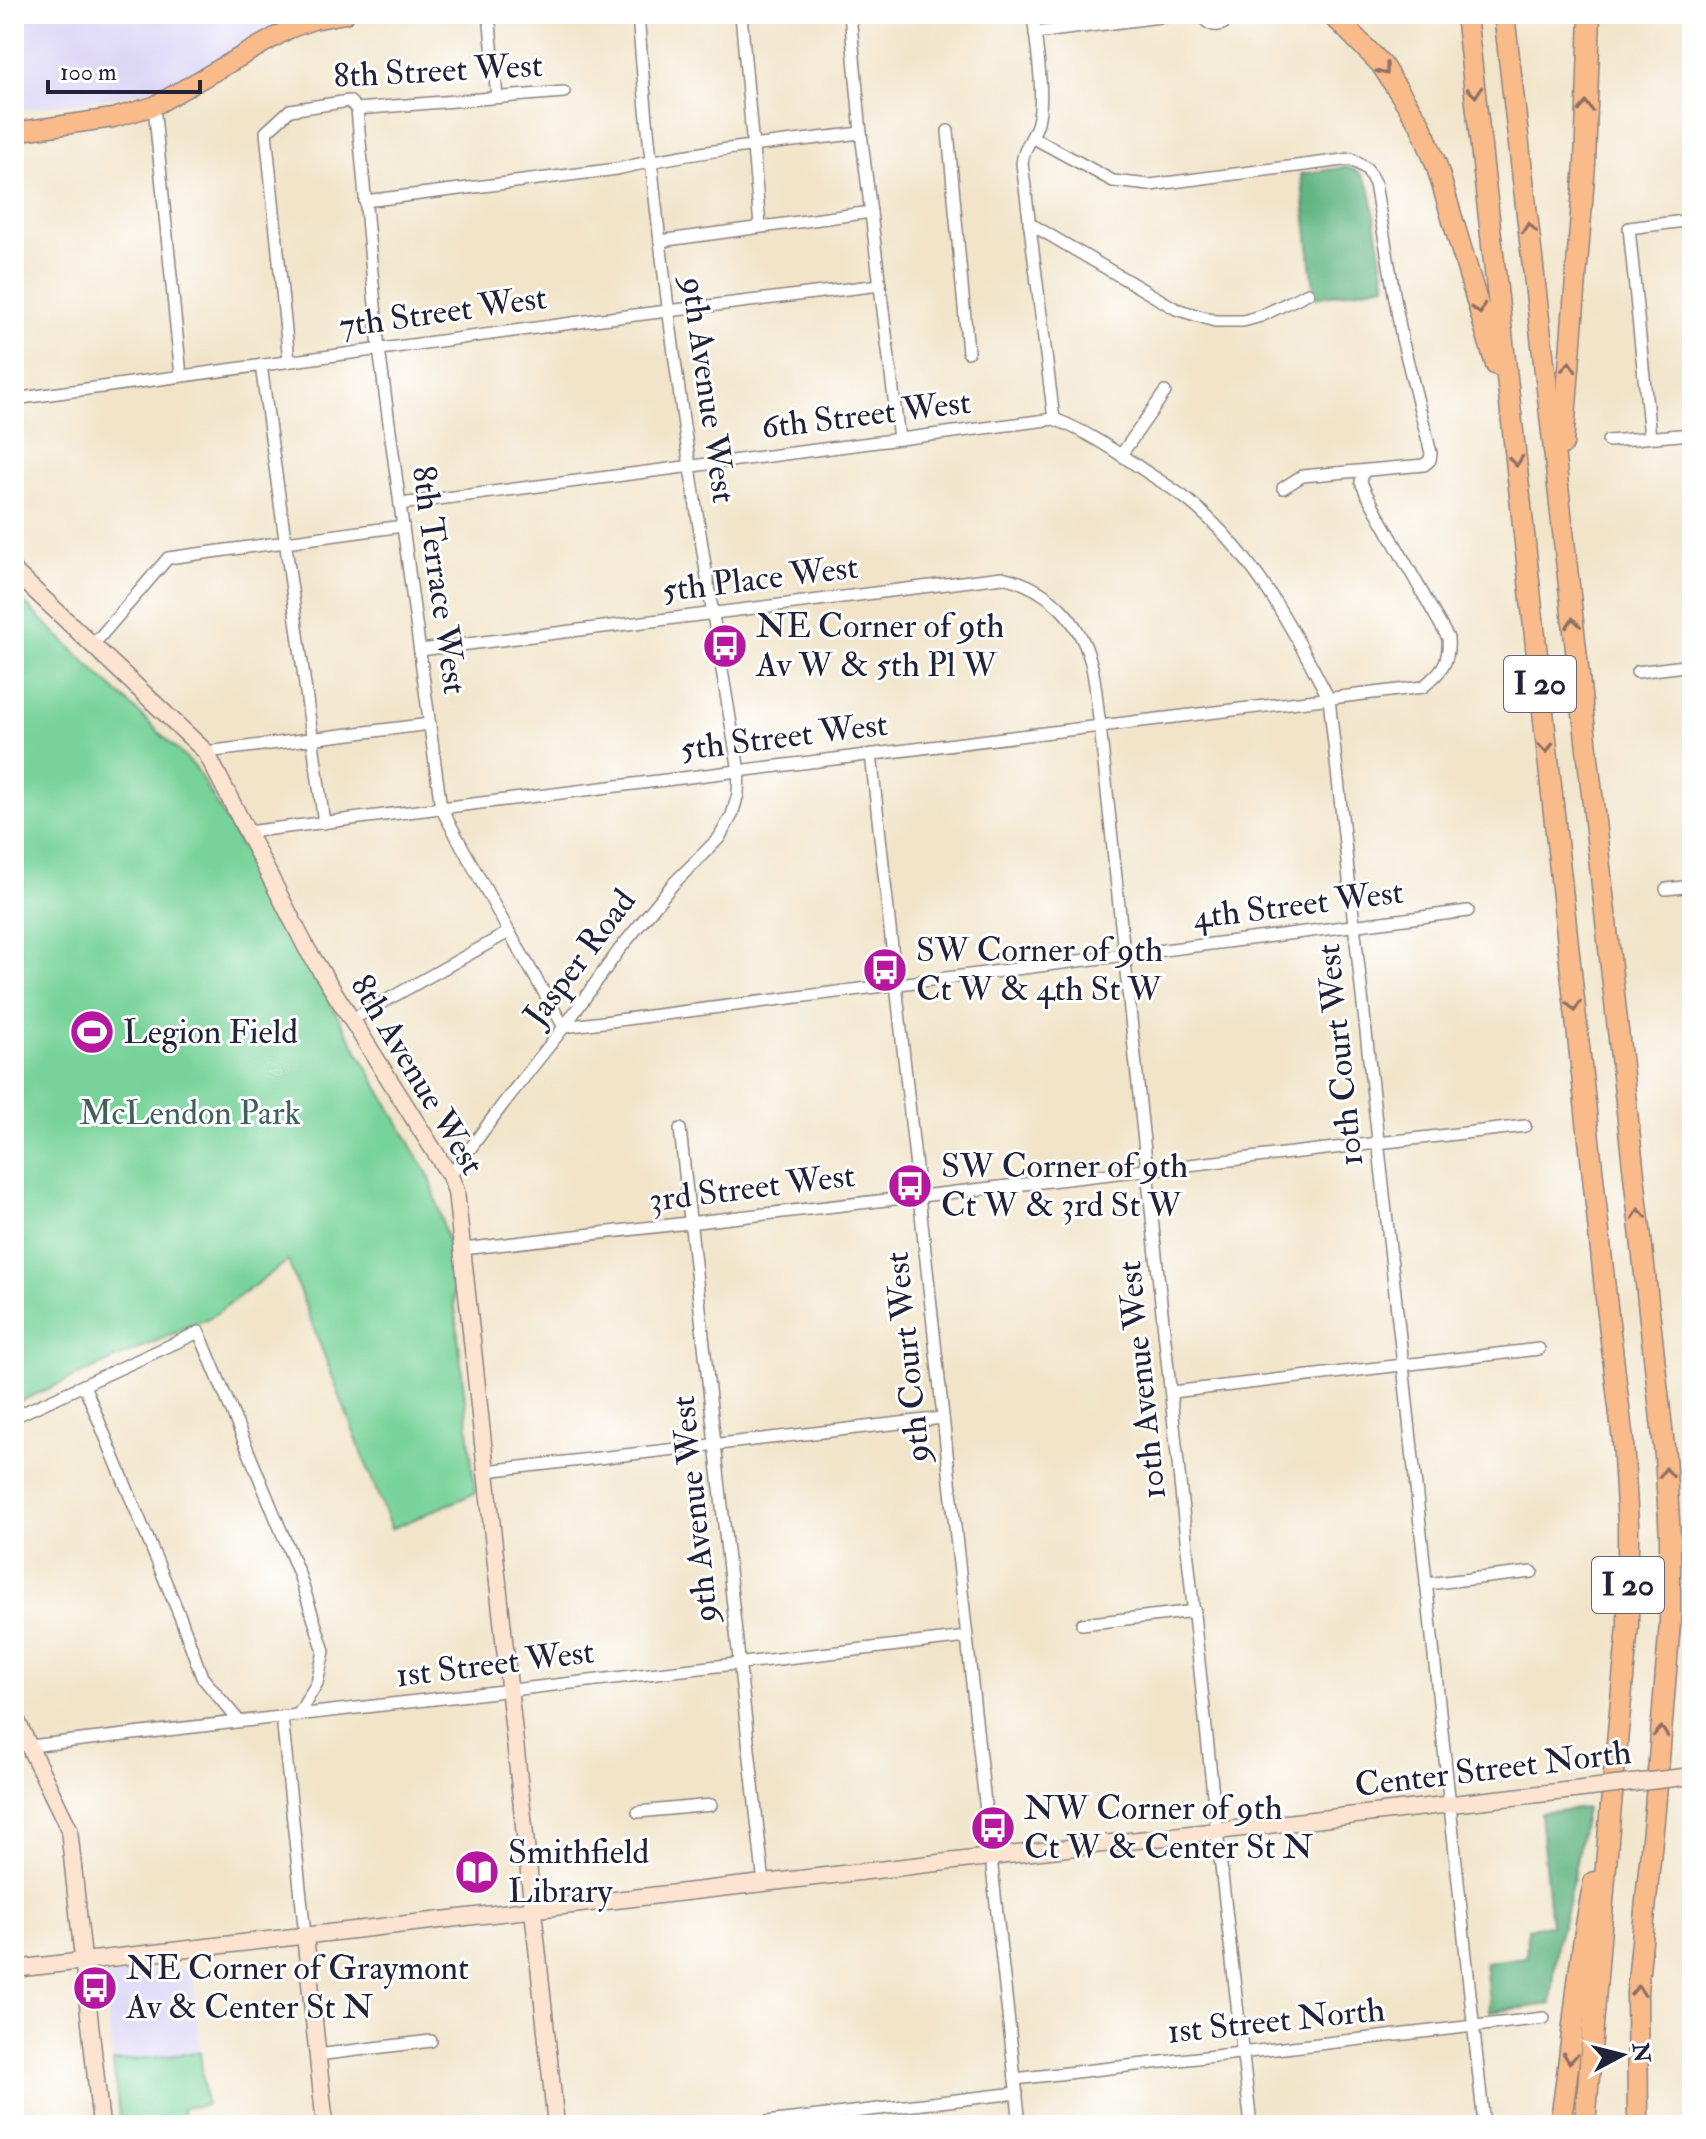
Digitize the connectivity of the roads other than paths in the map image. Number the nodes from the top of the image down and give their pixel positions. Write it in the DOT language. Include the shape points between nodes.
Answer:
graph roads {
  1 [pos="345,14"];
  2 [pos="489,14"];
  3 [pos="638,14"];
  4 [pos="741,14"];
  5 [pos="850,14"];
  6 [pos="1033,14"];
  7 [pos="1183,14"];
  8 [pos="1202,14"];
  9 [pos="1232,14"];
  10 [pos="1330,14"];
  11 [pos="1466,14"];
  12 [pos="1504,14"];
  13 [pos="1590,14"];
  14 [pos="1035,33"];
  15 [pos="564,92"];
  16 [pos="497,97"];
  17 [pos="154,106"];
  18 [pos="357,109"];
  19 [pos="948,131"];
  20 [pos="14,132"];
  21 [pos="861,133"];
  22 [pos="1032,137"];
  23 [pos="753,146"];
  24 [pos="650,161"];
  25 [pos="365,201"];
  26 [pos="871,212"];
  27 [pos="1692,220"];
  28 [pos="1029,223"];
  29 [pos="760,226"];
  30 [pos="660,241"];
  31 [pos="880,285"];
  32 [pos="1308,293"];
  33 [pos="668,311"];
  34 [pos="379,349"];
  35 [pos="968,352"];
  36 [pos="289,361"];
  37 [pos="261,365"];
  38 [pos="181,376"];
  39 [pos="1165,392"];
  40 [pos="14,399"];
  41 [pos="1511,413"];
  42 [pos="1054,419"];
  43 [pos="1692,434"];
  44 [pos="1650,437"];
  45 [pos="899,439"];
  46 [pos="1608,441"];
  47 [pos="1121,455"];
  48 [pos="689,466"];
  49 [pos="1363,472"];
  50 [pos="1283,488"];
  51 [pos="400,504"];
  52 [pos="403,526"];
  53 [pos="1563,528"];
  54 [pos="285,542"];
  55 [pos="14,571"];
  56 [pos="712,613"];
  57 [pos="1082,639"];
  58 [pos="93,645"];
  59 [pos="420,650"];
  60 [pos="1692,665"];
  61 [pos="1637,672"];
  62 [pos="1329,699"];
  63 [pos="430,724"];
  64 [pos="1100,726"];
  65 [pos="312,738"];
  66 [pos="206,752"];
  67 [pos="871,754"];
  68 [pos="739,771"];
  69 [pos="441,808"];
  70 [pos="324,823"];
  71 [pos="247,832"];
  72 [pos="1692,886"];
  73 [pos="1666,889"];
  74 [pos="1468,911"];
  75 [pos="1354,926"];
  76 [pos="509,932"];
  77 [pos="1124,956"];
  78 [pos="896,985"];
  79 [pos="351,1020"];
  80 [pos="564,1027"];
  81 [pos="1525,1126"];
  82 [pos="680,1129"];
  83 [pos="1379,1143"];
  84 [pos="1147,1170"];
  85 [pos="450,1176"];
  86 [pos="919,1196"];
  87 [pos="691,1223"];
  88 [pos="463,1249"];
  89 [pos="1539,1349"];
  90 [pos="1403,1365"];
  91 [pos="84,1385"];
  92 [pos="1172,1392"];
  93 [pos="14,1417"];
  94 [pos="943,1418"];
  95 [pos="716,1445"];
  96 [pos="486,1471"];
  97 [pos="1532,1572"];
  98 [pos="1426,1584"];
  99 [pos="1195,1611"];
  100 [pos="1082,1624"];
  101 [pos="967,1637"];
  102 [pos="740,1664"];
  103 [pos="510,1690"];
  104 [pos="14,1715"];
  105 [pos="298,1715"];
  106 [pos="282,1717"];
  107 [pos="239,1721"];
  108 [pos="30,1746"];
  109 [pos="1692,1776"];
  110 [pos="711,1805"];
  111 [pos="1449,1805"];
  112 [pos="638,1812"];
  113 [pos="1610,1816"];
  114 [pos="1217,1832"];
  115 [pos="991,1857"];
  116 [pos="764,1884"];
  117 [pos="533,1910"];
  118 [pos="305,1935"];
  119 [pos="84,1961"];
  120 [pos="14,1969"];
  121 [pos="1544,2018"];
  122 [pos="1473,2026"];
  123 [pos="431,2041"];
  124 [pos="1243,2053"];
  125 [pos="317,2055"];
  126 [pos="1015,2079"];
  127 [pos="1017,2093"];
  128 [pos="786,2122"];
  129 [pos="101,2125"];
  130 [pos="325,2125"];
  131 [pos="556,2125"];
  132 [pos="741,2125"];
  133 [pos="1020,2125"];
  134 [pos="1251,2125"];
  135 [pos="1484,2125"];
  136 [pos="1560,2125"];
  137 [pos="1585,2125"];
  138 [pos="1638,2125"];
  1 -- 17 [label="main road" via="289,29"];
  2 -- 16 [label="street"];
  3 -- 24 [label="street, 9th Avenue West"];
  4 -- 23 [label="street"];
  5 -- 21 [label="street"];
  6 -- 14 [label="street"];
  7 -- 14 [label="street"];
  8 -- 9 [label="street" via="1218,26"];
  10 -- 41 [label="highway, one-way" via="1381,64 1420,124"];
  11 -- 41 [label="highway, I 20, one-way"];
  53 -- 12 [label="highway, I 20, one-way"];
  53 -- 13 [label="highway, one-way" via="1563,437 1585,164"];
  14 -- 22 [label="street" via="1041,102"];
  15 -- 16 [label="street, 8th Street West"];
  16 -- 18 [label="street, 8th Street West"];
  17 -- 20 [label="main road" via="113,118"];
  17 -- 38 [label="street"];
  18 -- 25 [label="street, 8th Terrace West"];
  18 -- 36 [label="street, 8th Street West" via="349,101 290,110 266,132"];
  19 -- 35 [label="street"];
  21 -- 23 [label="street"];
  21 -- 26 [label="street"];
  22 -- 28 [label="street" via="1022,163"];
  22 -- 49 [label="street" via="1113,181 1150,185 1351,159 1367,169 1375,184 1402,339 1431,453 1424,465"];
  23 -- 24 [label="street"];
  23 -- 29 [label="street"];
  24 -- 25 [label="street"];
  24 -- 30 [label="street, 9th Avenue West"];
  25 -- 34 [label="street, 8th Terrace West"];
  26 -- 29 [label="street"];
  26 -- 31 [label="street"];
  27 -- 44 [label="street" via="1629,228"];
  28 -- 32 [label="street" via="1176,309 1215,321 1261,316"];
  28 -- 42 [label="street"];
  29 -- 30 [label="street"];
  30 -- 33 [label="street, 9th Avenue West"];
  31 -- 33 [label="street, 7th Street West"];
  31 -- 45 [label="street"];
  33 -- 34 [label="street, 7th Street West"];
  33 -- 48 [label="street, 9th Avenue West"];
  34 -- 36 [label="street, 7th Street West"];
  34 -- 51 [label="street, 8th Terrace West"];
  36 -- 37 [label="street, 7th Street West"];
  37 -- 38 [label="street, 7th Street West"];
  37 -- 54 [label="street"];
  38 -- 40 [label="street, 7th Street West"];
  39 -- 47 [label="street"];
  41 -- 113 [label="highway, I 20, one-way" via="1623,1441 1628,1626"];
  42 -- 45 [label="street, 6th Street West"];
  42 -- 47 [label="street, 10th Court West"];
  43 -- 44 [label="street"];
  44 -- 46 [label="street"];
  45 -- 48 [label="street, 6th Street West"];
  47 -- 62 [label="street, 10th Court West" via="1189,501 1223,532 1294,630"];
  48 -- 51 [label="street, 6th Street West"];
  48 -- 56 [label="street, 9th Avenue West"];
  49 -- 50 [label="street" via="1302,476"];
  49 -- 62 [label="street, 5th Street West" via="1366,493 1448,638 1449,649 1441,672 1423,687"];
  51 -- 52 [label="street, 8th Terrace West"];
  52 -- 54 [label="street"];
  52 -- 59 [label="street, 8th Terrace West"];
  138 -- 53 [label="highway, I 20, one-way" via="1637,1992 1670,1622 1670,1537 1664,1441"];
  54 -- 58 [label="street" via="168,558"];
  54 -- 65 [label="street"];
  55 -- 58 [label="main road, 8th Avenue West"];
  56 -- 57 [label="street, 5th Place West" via="1002,577 1050,598"];
  56 -- 59 [label="street, 5th Place West"];
  56 -- 68 [label="street, 9th Avenue West"];
  57 -- 64 [label="street, 10th Avenue West"];
  58 -- 66 [label="main road, 8th Avenue West"];
  59 -- 63 [label="street, 8th Terrace West"];
  60 -- 61 [label="street"];
  62 -- 64 [label="street, 5th Street West"];
  62 -- 75 [label="street, 10th Court West"];
  63 -- 65 [label="street"];
  63 -- 69 [label="street, 8th Terrace West"];
  64 -- 67 [label="street, 5th Street West"];
  64 -- 77 [label="street, 10th Avenue West"];
  65 -- 66 [label="street"];
  65 -- 70 [label="street"];
  66 -- 71 [label="main road, 8th Avenue West"];
  67 -- 68 [label="street, 5th Street West"];
  67 -- 78 [label="street, 9th Court West"];
  68 -- 69 [label="street, 5th Street West"];
  68 -- 80 [label="street, Jasper Road" via="732,815 719,838 664,895"];
  69 -- 70 [label="street, 5th Street West"];
  69 -- 76 [label="street, 8th Terrace West"];
  70 -- 71 [label="street, 5th Street West"];
  71 -- 79 [label="main road, 8th Avenue West" via="307,949"];
  72 -- 73 [label="street"];
  74 -- 75 [label="street, 4th Street West"];
  75 -- 77 [label="street, 4th Street West"];
  75 -- 83 [label="street, 10th Court West"];
  76 -- 79 [label="street"];
  76 -- 80 [label="street, 8th Terrace West"];
  77 -- 78 [label="street, 4th Street West"];
  77 -- 84 [label="street, 10th Avenue West"];
  78 -- 80 [label="street, 4th Street West"];
  78 -- 86 [label="street, 9th Court West"];
  79 -- 85 [label="main road, 8th Avenue West"];
  80 -- 85 [label="street, Jasper Road"];
  81 -- 83 [label="street, 3rd Street West"];
  82 -- 87 [label="street, 9th Avenue West"];
  83 -- 84 [label="street, 3rd Street West"];
  83 -- 90 [label="street, 10th Court West"];
  84 -- 86 [label="street, 3rd Street West"];
  84 -- 92 [label="street, 10th Avenue West"];
  85 -- 88 [label="main road, 8th Avenue West"];
  86 -- 87 [label="street, 3rd Street West"];
  86 -- 94 [label="street, 9th Court West"];
  87 -- 88 [label="street, 3rd Street West"];
  87 -- 95 [label="street, 9th Avenue West"];
  88 -- 96 [label="main road, 8th Avenue West"];
  89 -- 90 [label="street"];
  90 -- 92 [label="street"];
  90 -- 98 [label="street, 10th Court West"];
  91 -- 93 [label="street"];
  91 -- 105 [label="street" via="199,1332 299,1574 324,1651 317,1683"];
  91 -- 107 [label="street" via="202,1677"];
  92 -- 99 [label="street, 10th Avenue West"];
  94 -- 95 [label="street"];
  94 -- 101 [label="street, 9th Court West"];
  95 -- 96 [label="street"];
  95 -- 102 [label="street, 9th Avenue West"];
  96 -- 103 [label="main road, 8th Avenue West"];
  97 -- 98 [label="street"];
  98 -- 111 [label="street, 10th Court West"];
  99 -- 100 [label="street"];
  99 -- 114 [label="street, 10th Avenue West"];
  101 -- 102 [label="street, 1st Street West"];
  101 -- 115 [label="street, 9th Court West"];
  102 -- 103 [label="street, 1st Street West"];
  102 -- 116 [label="street, 9th Avenue West"];
  103 -- 105 [label="street, 1st Street West"];
  103 -- 117 [label="main road, 8th Avenue West"];
  104 -- 108 [label="main road"];
  105 -- 106 [label="street, 1st Street West"];
  106 -- 107 [label="street, 1st Street West"];
  106 -- 118 [label="street"];
  107 -- 108 [label="street, 1st Street West"];
  108 -- 119 [label="main road" via="69,1829"];
  109 -- 111 [label="main road, Center Street North, bridge"];
  110 -- 112 [label="street"];
  111 -- 114 [label="main road, Center Street North"];
  111 -- 122 [label="street, 10th Court West"];
  113 -- 136 [label="highway, one-way" via="1584,1931"];
  113 -- 137 [label="highway, I 20"];
  114 -- 115 [label="main road, Center Street North"];
  114 -- 124 [label="street, 10th Avenue West"];
  115 -- 116 [label="main road, Center Street North"];
  115 -- 126 [label="street, 9th Court West"];
  116 -- 117 [label="main road, Center Street North"];
  117 -- 118 [label="main road, Center Street North"];
  117 -- 131 [label="main road, 8th Avenue West"];
  118 -- 119 [label="main road, Center Street North"];
  118 -- 125 [label="main road"];
  119 -- 120 [label="main road, Center Street North"];
  119 -- 129 [label="main road"];
  121 -- 122 [label="street, 1st Street North"];
  122 -- 124 [label="street, 1st Street North"];
  122 -- 135 [label="street, 10th Court West"];
  123 -- 125 [label="street"];
  124 -- 126 [label="street, 1st Street North"];
  124 -- 134 [label="street, 10th Avenue West"];
  125 -- 130 [label="main road"];
  126 -- 127 [label="street, 9th Court West"];
  127 -- 128 [label="street"];
  127 -- 133 [label="street, 9th Court West"];
  128 -- 132 [label="street"];
}
